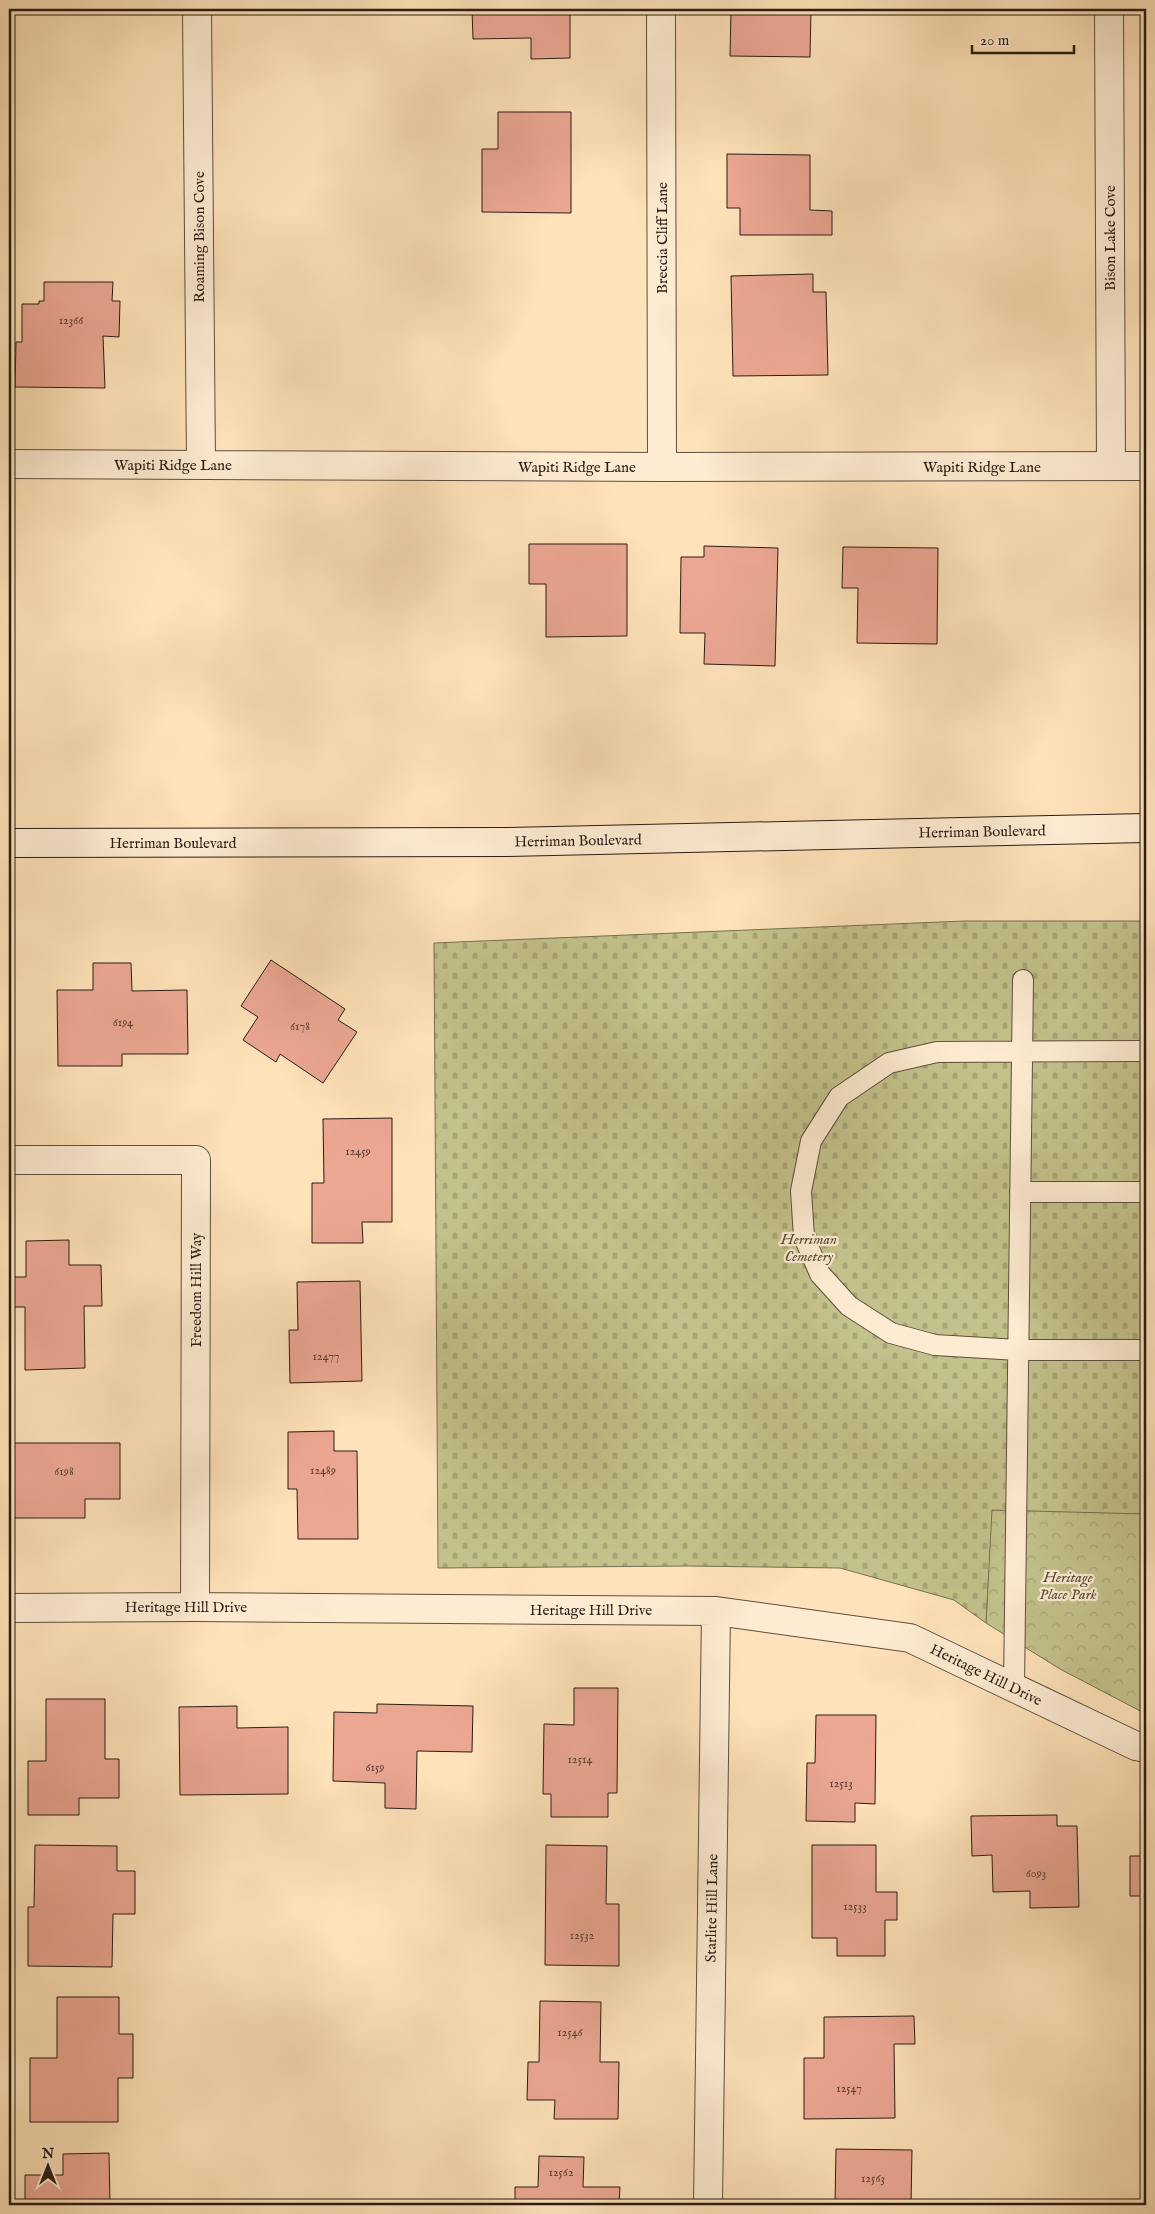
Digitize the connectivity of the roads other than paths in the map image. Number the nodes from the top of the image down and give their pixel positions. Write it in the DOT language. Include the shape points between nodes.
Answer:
graph roads {
  1 [pos="197,9"];
  2 [pos="661,9"];
  3 [pos="1109,9"];
  4 [pos="9,464"];
  5 [pos="201,465"];
  6 [pos="1111,466"];
  7 [pos="1146,466"];
  8 [pos="662,468"];
  9 [pos="1146,828"];
  10 [pos="9,843"];
  11 [pos="1023,980"];
  12 [pos="1146,1051"];
  13 [pos="1022,1052"];
  14 [pos="9,1160"];
  15 [pos="1020,1192"];
  16 [pos="1146,1192"];
  17 [pos="1018,1350"];
  18 [pos="1146,1350"];
  19 [pos="195,1607"];
  20 [pos="9,1608"];
  21 [pos="716,1611"];
  22 [pos="1014,1688"];
  23 [pos="1146,1748"];
  24 [pos="708,2205"];
  1 -- 5 [label="street, Roaming Bison Cove"];
  2 -- 8 [label="street, Breccia Cliff Lane"];
  3 -- 6 [label="street, Bison Lake Cove"];
  4 -- 5 [label="street, Wapiti Ridge Lane"];
  5 -- 8 [label="street, Wapiti Ridge Lane"];
  6 -- 7 [label="street, Wapiti Ridge Lane"];
  6 -- 8 [label="street, Wapiti Ridge Lane"];
  9 -- 10 [label="street, Herriman Boulevard" via="506,842"];
  11 -- 13 [label="lane"];
  12 -- 13 [label="lane"];
  13 -- 15 [label="lane"];
  13 -- 17 [label="lane" via="937,1052 889,1063 839,1097 811,1141 801,1191 804,1236 820,1274 849,1306 891,1333 935,1345"];
  14 -- 19 [label="street, Freedom Hill Way" via="196,1160"];
  15 -- 16 [label="lane"];
  15 -- 17 [label="lane"];
  17 -- 18 [label="lane"];
  17 -- 22 [label="lane"];
  19 -- 20 [label="street, Heritage Hill Drive"];
  19 -- 21 [label="street, Heritage Hill Drive"];
  21 -- 22 [label="street, Heritage Hill Drive" via="910,1638"];
  21 -- 24 [label="street, Starlite Hill Lane"];
  22 -- 23 [label="street, Heritage Hill Drive"];
}
